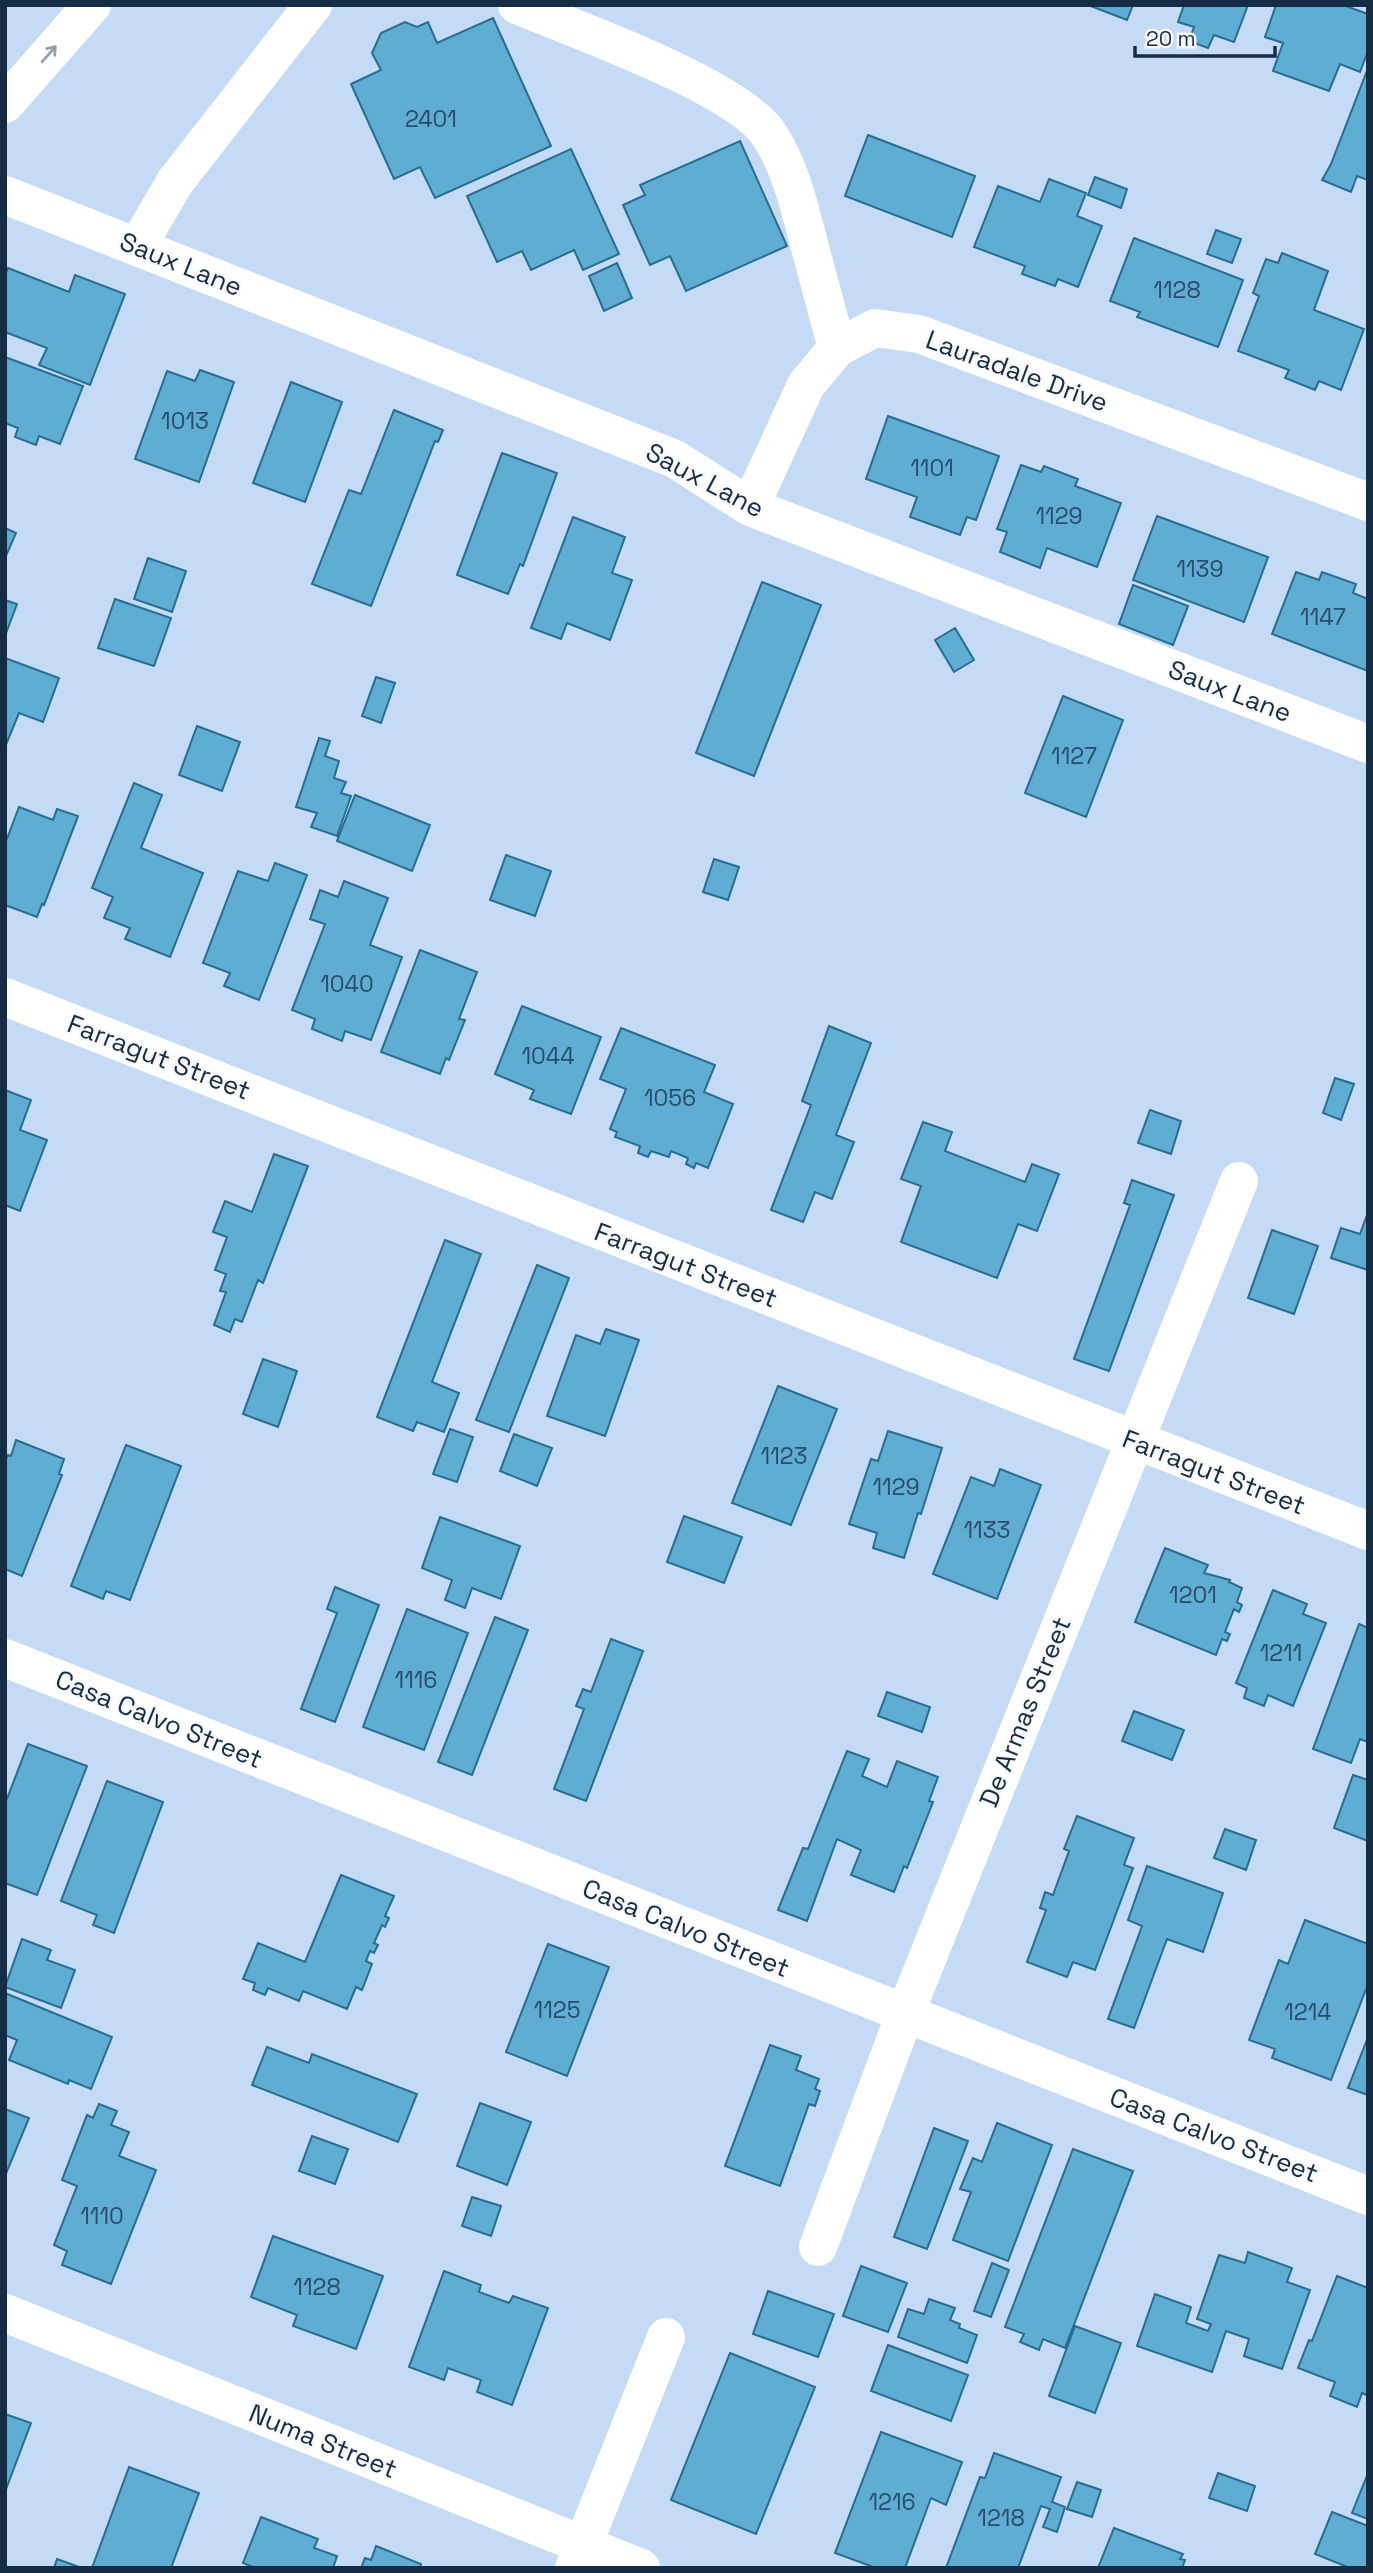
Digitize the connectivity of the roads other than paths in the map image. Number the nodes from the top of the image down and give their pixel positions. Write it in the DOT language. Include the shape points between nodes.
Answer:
graph roads {
  1 [pos="92,5"];
  2 [pos="313,5"];
  3 [pos="517,5"];
  4 [pos="5,104"];
  5 [pos="5,195"];
  6 [pos="138,247"];
  7 [pos="837,348"];
  8 [pos="1368,502"];
  9 [pos="750,507"];
  10 [pos="1368,744"];
  11 [pos="5,997"];
  12 [pos="1239,1181"];
  13 [pos="1134,1441"];
  14 [pos="1368,1531"];
  15 [pos="5,1658"];
  16 [pos="905,2014"];
  17 [pos="1368,2196"];
  18 [pos="818,2247"];
  19 [pos="5,2313"];
  20 [pos="666,2337"];
  21 [pos="578,2556"];
  22 [pos="641,2568"];
  4 -- 1 [label="street, one-way"];
  2 -- 6 [label="street" via="175,182"];
  3 -- 7 [label="street" via="706,87 744,109 770,134 794,188"];
  5 -- 6 [label="street, Saux Lane"];
  6 -- 9 [label="street, Saux Lane" via="675,459"];
  7 -- 8 [label="street, Lauradale Drive" via="875,328 919,334"];
  7 -- 9 [label="street, Lauradale Drive" via="806,385"];
  9 -- 10 [label="street, Saux Lane"];
  11 -- 13 [label="street, Farragut Street"];
  12 -- 13 [label="street, De Armas Street"];
  13 -- 14 [label="street, Farragut Street"];
  13 -- 16 [label="street, De Armas Street"];
  15 -- 16 [label="street, Casa Calvo Street"];
  16 -- 17 [label="street, Casa Calvo Street"];
  16 -- 18 [label="street, De Armas Street"];
  19 -- 21 [label="street, Numa Street"];
  20 -- 21 [label="street"];
  21 -- 22 [label="street, Numa Street"];
}
